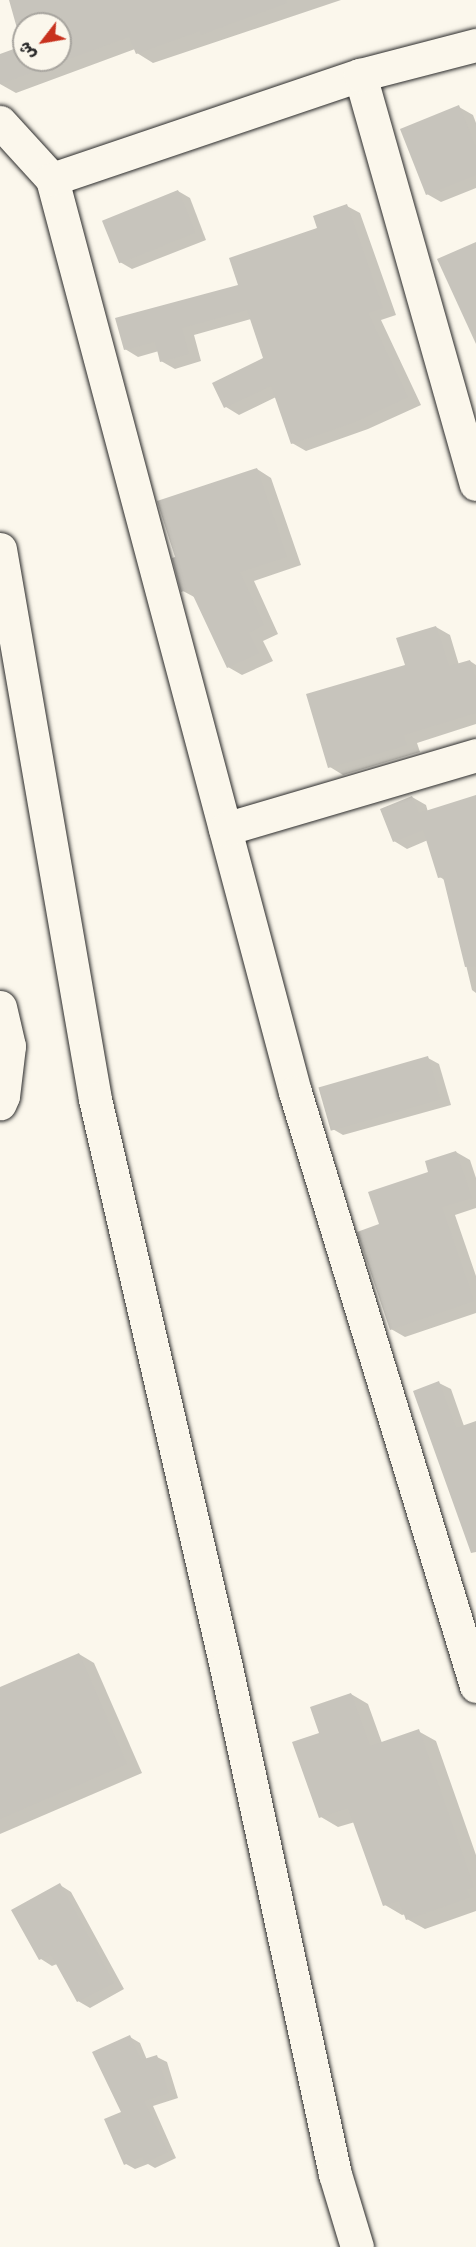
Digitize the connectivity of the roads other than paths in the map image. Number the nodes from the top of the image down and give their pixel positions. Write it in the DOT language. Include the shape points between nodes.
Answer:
graph roads {
  1 [pos="476,45"];
  2 [pos="360,75"];
  3 [pos="0,122"];
  4 [pos="52,179"];
  5 [pos="476,484"];
  6 [pos="0,549"];
  7 [pos="476,755"];
  8 [pos="225,829"];
  9 [pos="0,1007"];
  10 [pos="0,1103"];
  11 [pos="476,1686"];
  12 [pos="357,2247"];
  1 -- 2 [label="street"];
  2 -- 4 [label="street"];
  2 -- 5 [label="street"];
  3 -- 4 [label="street"];
  4 -- 8 [label="street"];
  6 -- 12 [label="street" via="95,1099 226,1667 335,2174"];
  7 -- 8 [label="street"];
  8 -- 11 [label="street" via="295,1092"];
  9 -- 10 [label="street" via="9,1046"];
}
